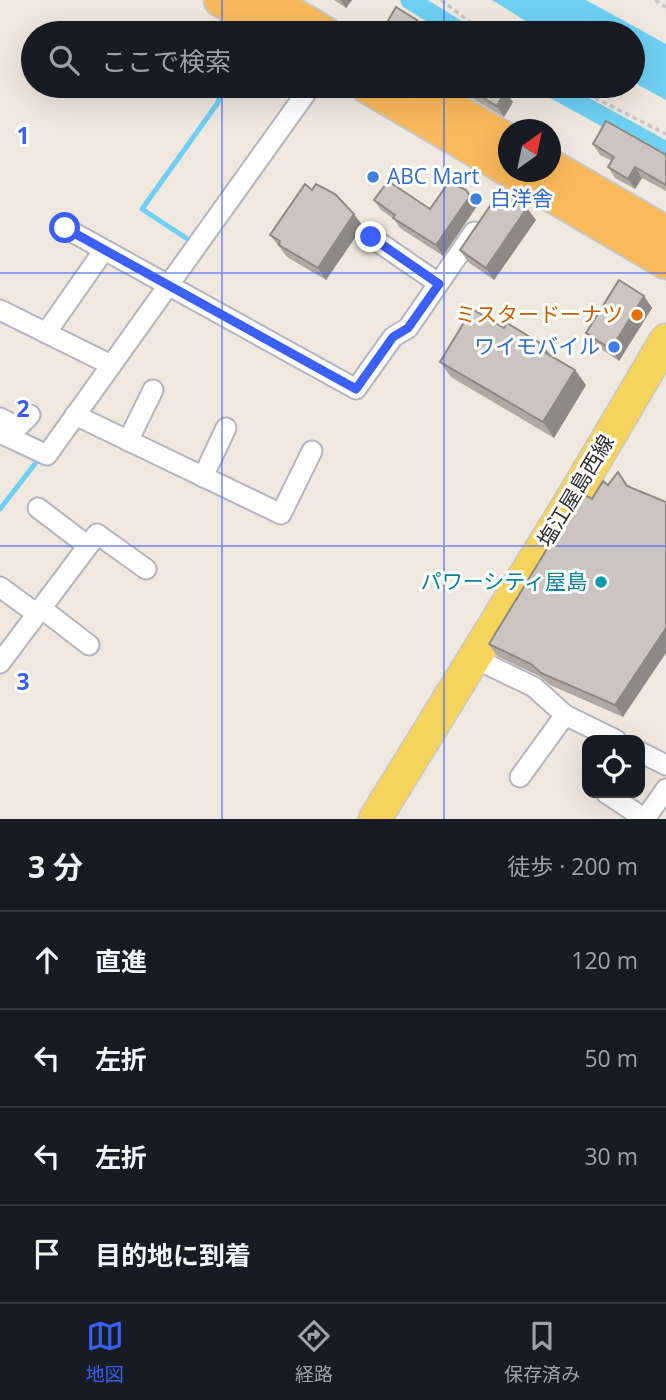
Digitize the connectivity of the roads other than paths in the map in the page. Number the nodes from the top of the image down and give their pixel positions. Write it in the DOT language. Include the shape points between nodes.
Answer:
graph roads {
  1 [pos="221,0"];
  2 [pos="267,0"];
  3 [pos="257,21"];
  4 [pos="303,21"];
  5 [pos="302,98"];
  6 [pos="388,98"];
  7 [pos="435,98"];
  8 [pos="498,135"];
  9 [pos="498,162"];
  10 [pos="561,172"];
  11 [pos="531,182"];
  12 [pos="485,216"];
  13 [pos="65,228"];
  14 [pos="666,233"];
  15 [pos="371,237"];
  16 [pos="104,250"];
  17 [pos="666,262"];
  18 [pos="439,284"];
  19 [pos="168,287"];
  20 [pos="0,310"];
  21 [pos="46,333"];
  22 [pos="666,341"];
  23 [pos="111,365"];
  24 [pos="153,390"];
  25 [pos="30,415"];
  26 [pos="75,415"];
  27 [pos="0,418"];
  28 [pos="226,428"];
  29 [pos="0,433"];
  30 [pos="128,440"];
  31 [pos="312,451"];
  32 [pos="204,477"];
  33 [pos="38,508"];
  34 [pos="88,546"];
  35 [pos="146,569"];
  36 [pos="0,587"];
  37 [pos="39,611"];
  38 [pos="89,645"];
  39 [pos="474,657"];
  40 [pos="0,663"];
  41 [pos="565,715"];
  42 [pos="606,735"];
  43 [pos="645,754"];
  44 [pos="666,765"];
  45 [pos="520,777"];
  46 [pos="666,789"];
  47 [pos="614,798"];
  48 [pos="375,819"];
  1 -- 3 [label="highway"];
  2 -- 4 [label="highway"];
  5 -- 19 [label="street"];
  6 -- 9 [label="highway"];
  7 -- 8 [label="highway"];
  10 -- 14 [label="highway"];
  11 -- 17 [label="highway"];
  12 -- 18 [label="street"];
  13 -- 16 [label="street"];
  15 -- 18 [label="street"];
  16 -- 19 [label="street"];
  16 -- 21 [label="street"];
  18 -- 19 [label="street" via="356,389"];
  19 -- 23 [label="street"];
  20 -- 21 [label="street"];
  21 -- 23 [label="street"];
  22 -- 39 [label="main road, 塩江屋島西線"];
  23 -- 26 [label="street"];
  24 -- 30 [label="street"];
  25 -- 27 [label="street" via="18,427"];
  26 -- 29 [label="street" via="47,456"];
  26 -- 30 [label="street"];
  28 -- 32 [label="street"];
  30 -- 32 [label="street"];
  31 -- 32 [label="street" via="281,514"];
  33 -- 34 [label="street"];
  34 -- 35 [label="street" via="97,534"];
  34 -- 37 [label="street"];
  36 -- 37 [label="street"];
  37 -- 38 [label="street"];
  37 -- 40 [label="street"];
  39 -- 41 [label="street" via="534,687"];
  39 -- 48 [label="main road, 塩江屋島西線"];
  41 -- 42 [label="street"];
  41 -- 45 [label="street"];
  43 -- 44 [label="street"];
  46 -- 47 [label="street" via="645,819"];
}
